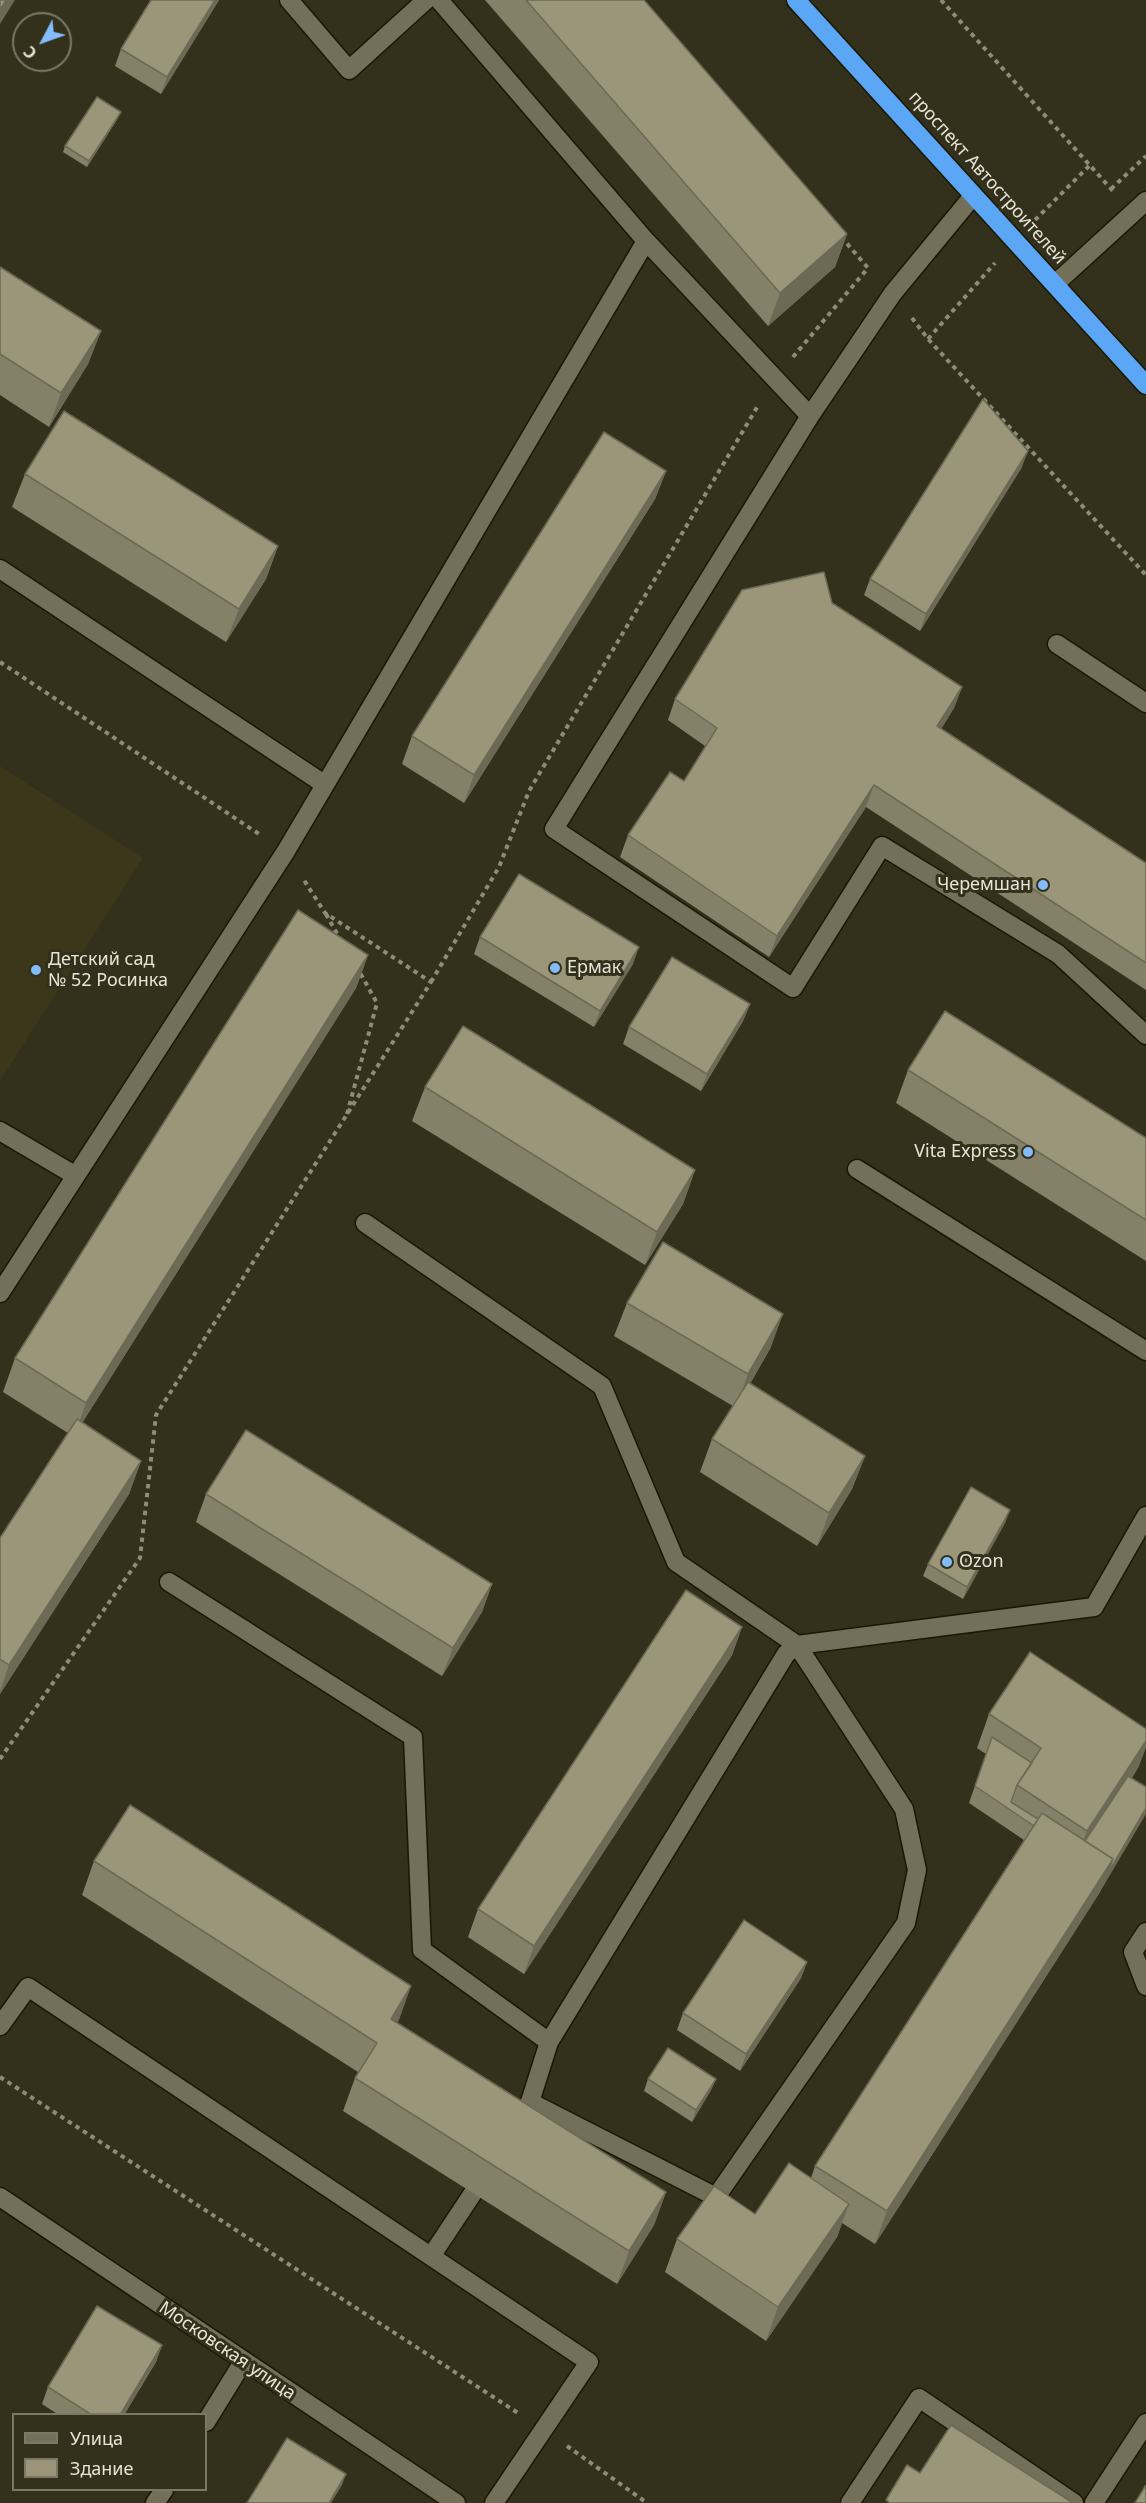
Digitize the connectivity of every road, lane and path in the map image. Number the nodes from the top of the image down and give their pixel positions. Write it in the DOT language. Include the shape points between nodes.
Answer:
graph roads {
  1 [pos="290,0"];
  2 [pos="426,0"];
  3 [pos="439,0"];
  4 [pos="796,0"];
  5 [pos="941,0"];
  6 [pos="1146,156"];
  7 [pos="1111,189"];
  8 [pos="973,196"];
  9 [pos="1140,207"];
  10 [pos="837,232"];
  11 [pos="646,241"];
  12 [pos="868,268"];
  13 [pos="1055,284"];
  14 [pos="893,293"];
  15 [pos="774,379"];
  16 [pos="1146,385"];
  17 [pos="810,416"];
  18 [pos="0,569"];
  19 [pos="1146,575"];
  20 [pos="1057,644"];
  21 [pos="0,662"];
  22 [pos="1146,703"];
  23 [pos="324,784"];
  24 [pos="286,852"];
  25 [pos="326,913"];
  26 [pos="343,943"];
  27 [pos="354,963"];
  28 [pos="431,982"];
  29 [pos="1146,1035"];
  30 [pos="346,1117"];
  31 [pos="0,1131"];
  32 [pos="857,1169"];
  33 [pos="76,1176"];
  34 [pos="365,1223"];
  35 [pos="0,1293"];
  36 [pos="1146,1351"];
  37 [pos="1146,1516"];
  38 [pos="169,1582"];
  39 [pos="797,1645"];
  40 [pos="0,1759"];
  41 [pos="1146,1932"];
  42 [pos="1146,1986"];
  43 [pos="0,2026"];
  44 [pos="549,2042"];
  45 [pos="0,2077"];
  46 [pos="530,2102"];
  47 [pos="514,2126"];
  48 [pos="473,2193"];
  49 [pos="0,2198"];
  50 [pos="432,2254"];
  51 [pos="243,2362"];
  52 [pos="207,2420"];
  53 [pos="1146,2423"];
  54 [pos="543,2429"];
  55 [pos="456,2503"];
  56 [pos="494,2503"];
  57 [pos="647,2503"];
  58 [pos="850,2503"];
  59 [pos="1074,2503"];
  60 [pos="1094,2503"];
  1 -- 2 [label="street" via="349,69"];
  3 -- 11 [label="street"];
  4 -- 8 [label="highway, проспект Автостроителей"];
  5 -- 7 [label="path"];
  6 -- 7 [label="path"];
  7 -- 9 [label="path"];
  8 -- 13 [label="highway, проспект Автостроителей"];
  8 -- 14 [label="street"];
  9 -- 13 [label="street"];
  10 -- 12 [label="path"];
  11 -- 15 [label="street"];
  11 -- 23 [label="street"];
  12 -- 14 [label="path"];
  12 -- 15 [label="path"];
  13 -- 16 [label="highway, проспект Автостроителей"];
  14 -- 17 [label="street"];
  14 -- 19 [label="path" via="928,339"];
  15 -- 17 [label="street"];
  15 -- 28 [label="path" via="529,791 499,867"];
  17 -- 29 [label="street" via="554,829 793,988 882,846 1058,954"];
  18 -- 23 [label="street"];
  20 -- 22 [label="street"];
  21 -- 24 [label="path"];
  23 -- 24 [label="street"];
  24 -- 25 [label="path"];
  24 -- 33 [label="street"];
  25 -- 26 [label="path"];
  25 -- 28 [label="path"];
  27 -- 30 [label="path" via="377,1003"];
  28 -- 30 [label="path"];
  30 -- 40 [label="path" via="156,1415 140,1558"];
  31 -- 33 [label="street"];
  32 -- 36 [label="street"];
  33 -- 35 [label="street"];
  34 -- 39 [label="street" via="602,1386 676,1562"];
  37 -- 39 [label="street" via="1094,1607"];
  38 -- 44 [label="street" via="412,1737 422,1950"];
  39 -- 44 [label="street" via="786,1654"];
  39 -- 46 [label="street" via="904,1809 918,1870 906,1923 716,2197"];
  41 -- 42 [label="street" via="1133,1952"];
  43 -- 50 [label="street" via="28,1987"];
  44 -- 46 [label="street"];
  45 -- 54 [label="path"];
  46 -- 47 [label="street"];
  48 -- 50 [label="street"];
  49 -- 51 [label="street, Московская улица"];
  50 -- 54 [label="street" via="590,2362"];
  51 -- 52 [label="street"];
  51 -- 55 [label="street, Московская улица"];
  53 -- 60 [label="street"];
  54 -- 56 [label="street"];
  54 -- 57 [label="path"];
  58 -- 59 [label="street" via="919,2398"];
}
